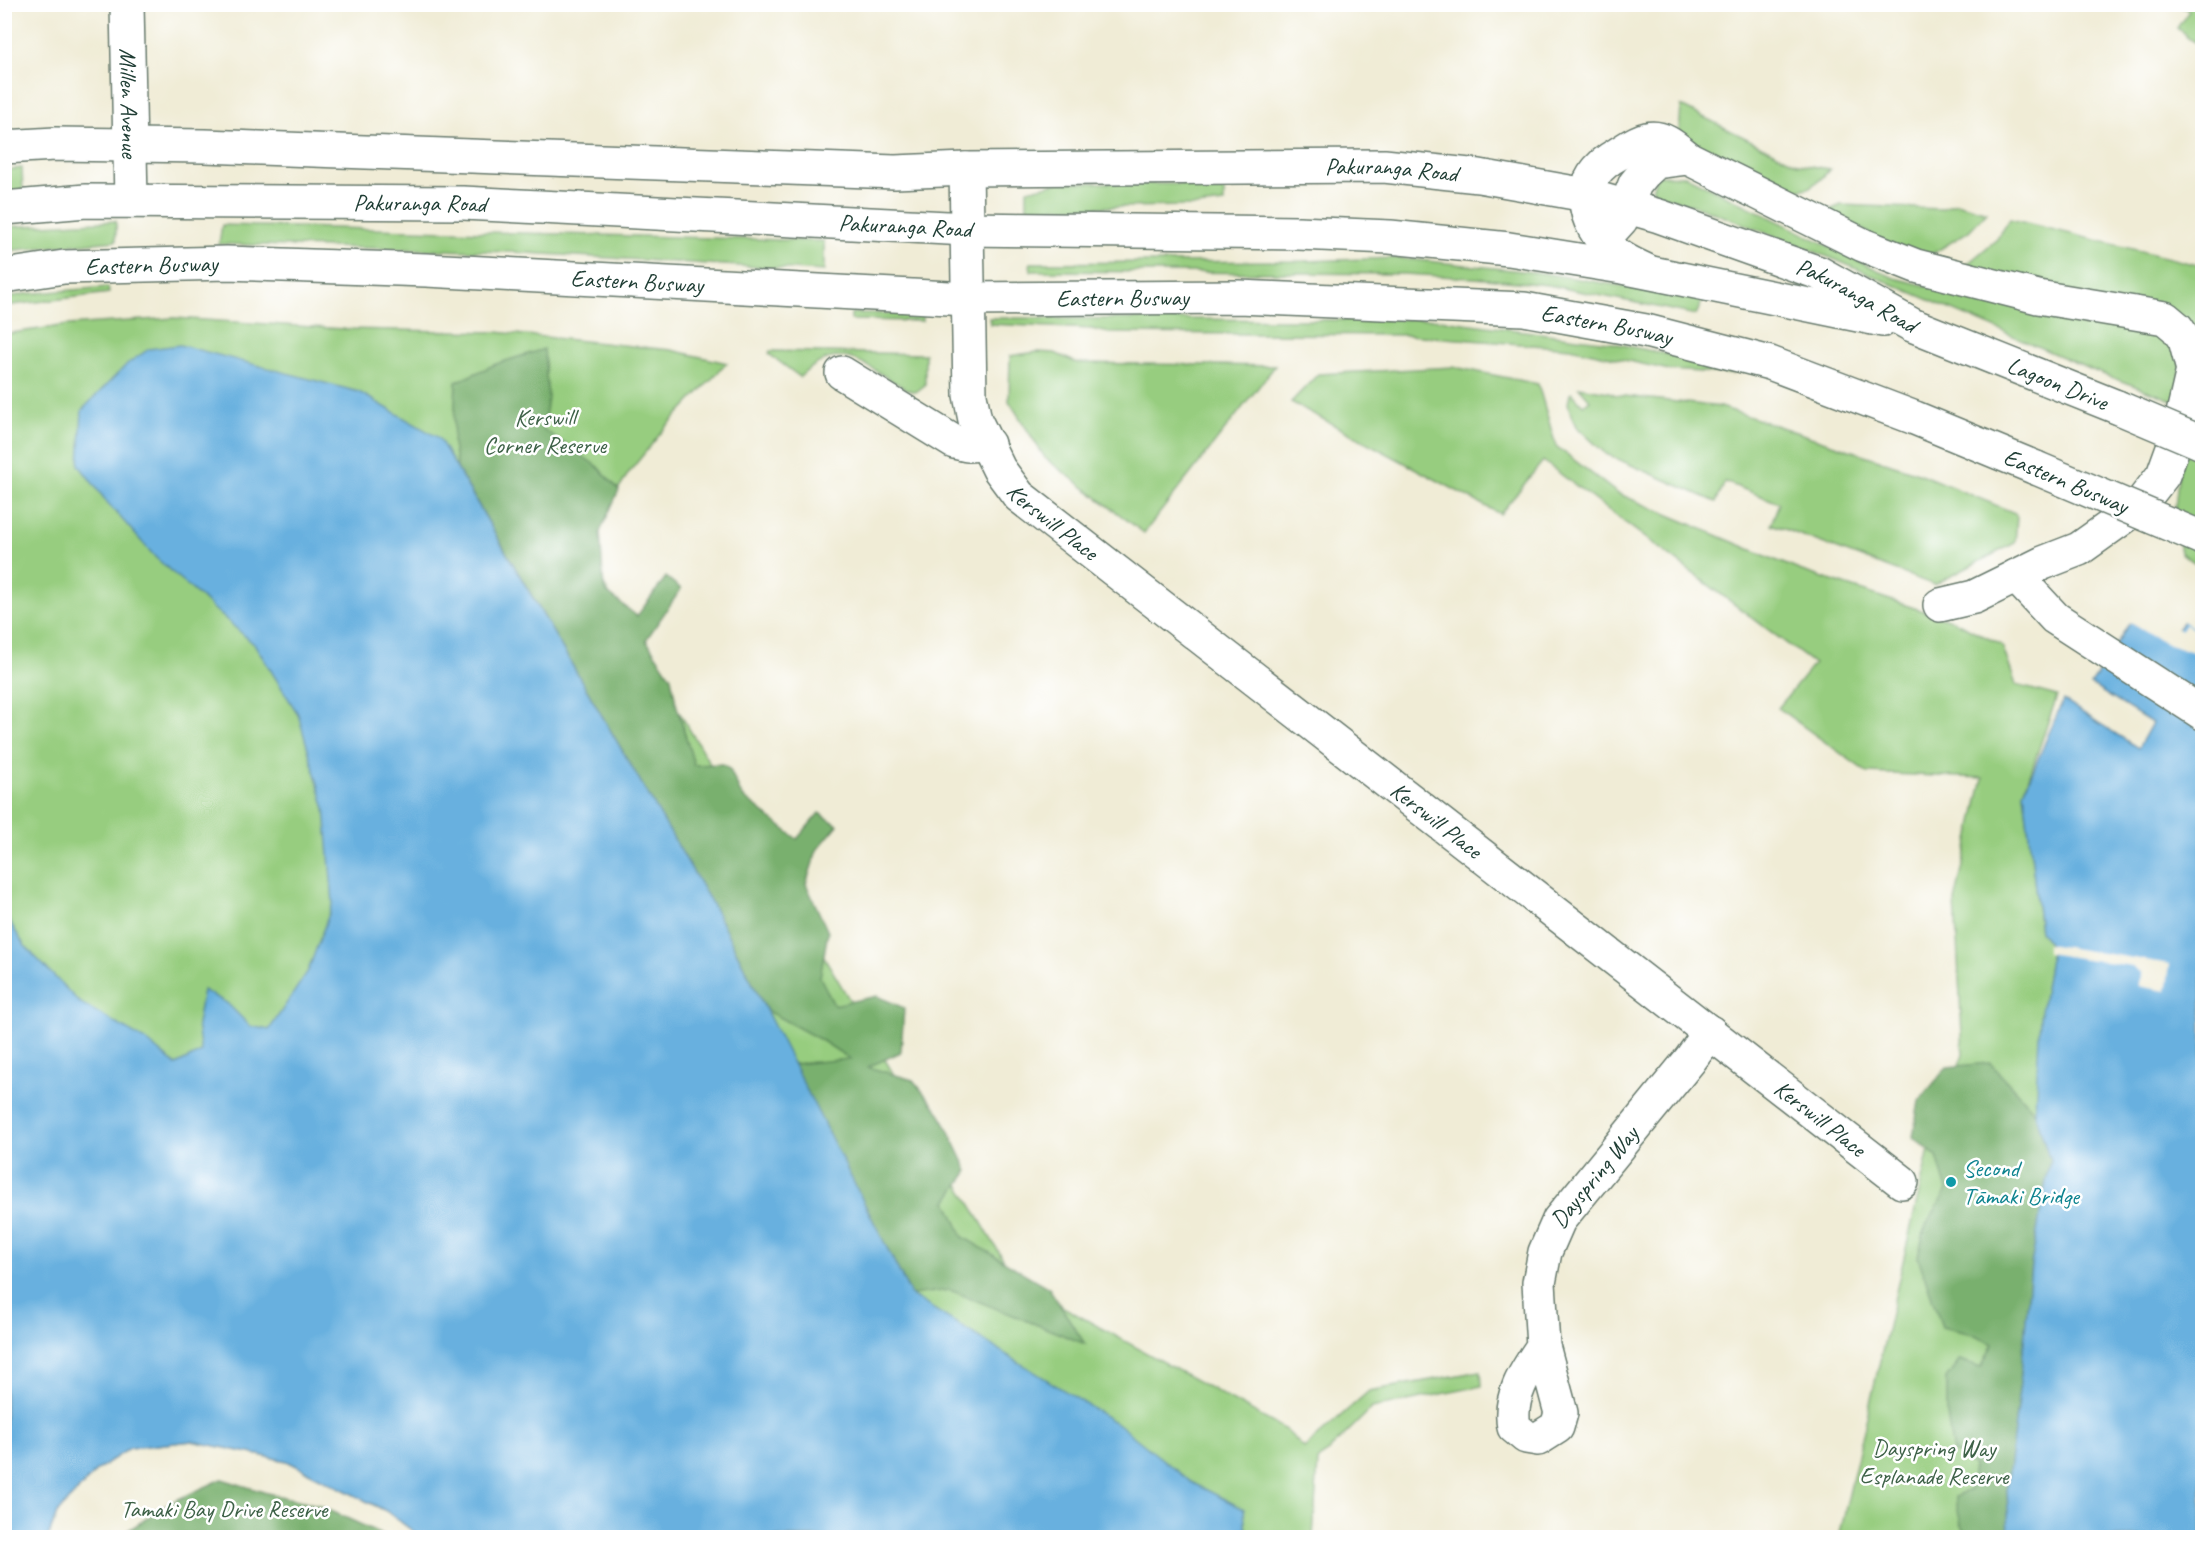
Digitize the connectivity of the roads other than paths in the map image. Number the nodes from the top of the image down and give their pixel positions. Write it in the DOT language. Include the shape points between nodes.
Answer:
graph roads {
  1 [pos="127,4"];
  2 [pos="10,141"];
  3 [pos="129,145"];
  4 [pos="1688,158"];
  5 [pos="966,169"];
  6 [pos="1586,195"];
  7 [pos="131,201"];
  8 [pos="1627,206"];
  9 [pos="4,208"];
  10 [pos="967,229"];
  11 [pos="1602,240"];
  12 [pos="1557,257"];
  13 [pos="1648,272"];
  14 [pos="4,276"];
  15 [pos="968,299"];
  16 [pos="1912,325"];
  17 [pos="842,373"];
  18 [pos="2202,443"];
  19 [pos="988,444"];
  20 [pos="2202,538"];
  21 [pos="2016,576"];
  22 [pos="1940,605"];
  23 [pos="2202,713"];
  24 [pos="1710,1032"];
  25 [pos="1902,1182"];
  26 [pos="1543,1346"];
  1 -- 3 [label="main road, Millen Avenue"];
  2 -- 3 [label="main road, Pakuranga Road"];
  3 -- 5 [label="main road, Pakuranga Road" via="895,172"];
  3 -- 7 [label="main road, Millen Avenue"];
  4 -- 6 [label="main road" via="1666,142 1647,138 1608,159 1594,174"];
  4 -- 8 [label="main road" via="1656,162 1635,184"];
  4 -- 21 [label="main road" via="1863,245 1916,266 2038,297 2165,318 2177,328 2185,340 2193,370 2179,431 2163,475 2138,507 2079,549"];
  5 -- 6 [label="main road, Pakuranga Road" via="1384,166 1479,176"];
  5 -- 10 [label="main road, Kerswill Place"];
  6 -- 8 [label="main road, Pakuranga Road"];
  6 -- 11 [label="main road" via="1586,210"];
  7 -- 9 [label="main road, Pakuranga Road"];
  7 -- 10 [label="main road, Pakuranga Road" via="463,203"];
  8 -- 11 [label="main road" via="1621,220"];
  8 -- 16 [label="main road, Pakuranga Road" via="1819,273"];
  10 -- 12 [label="main road, Pakuranga Road" via="1390,237"];
  10 -- 15 [label="main road, Kerswill Place"];
  11 -- 12 [label="main road"];
  11 -- 13 [label="main road" via="1617,255"];
  12 -- 13 [label="main road, Pakuranga Road"];
  13 -- 16 [label="main road, Pakuranga Road"];
  14 -- 15 [label="main road, Eastern Busway" via="63,267 227,262"];
  15 -- 19 [label="main road, Kerswill Place" via="970,395 975,420"];
  15 -- 20 [label="main road, Eastern Busway, bridge" via="1239,297 1524,309 1646,331 1770,363 1915,418"];
  16 -- 18 [label="main road, Lagoon Drive, bridge"];
  17 -- 19 [label="main road" via="954,442"];
  19 -- 24 [label="main road, Kerswill Place" via="999,469 1019,496"];
  21 -- 22 [label="main road" via="1974,597"];
  21 -- 23 [label="main road" via="2055,618"];
  24 -- 25 [label="main road, Kerswill Place"];
  24 -- 26 [label="main road, Dayspring Way" via="1559,1220 1545,1252 1539,1283"];
}
